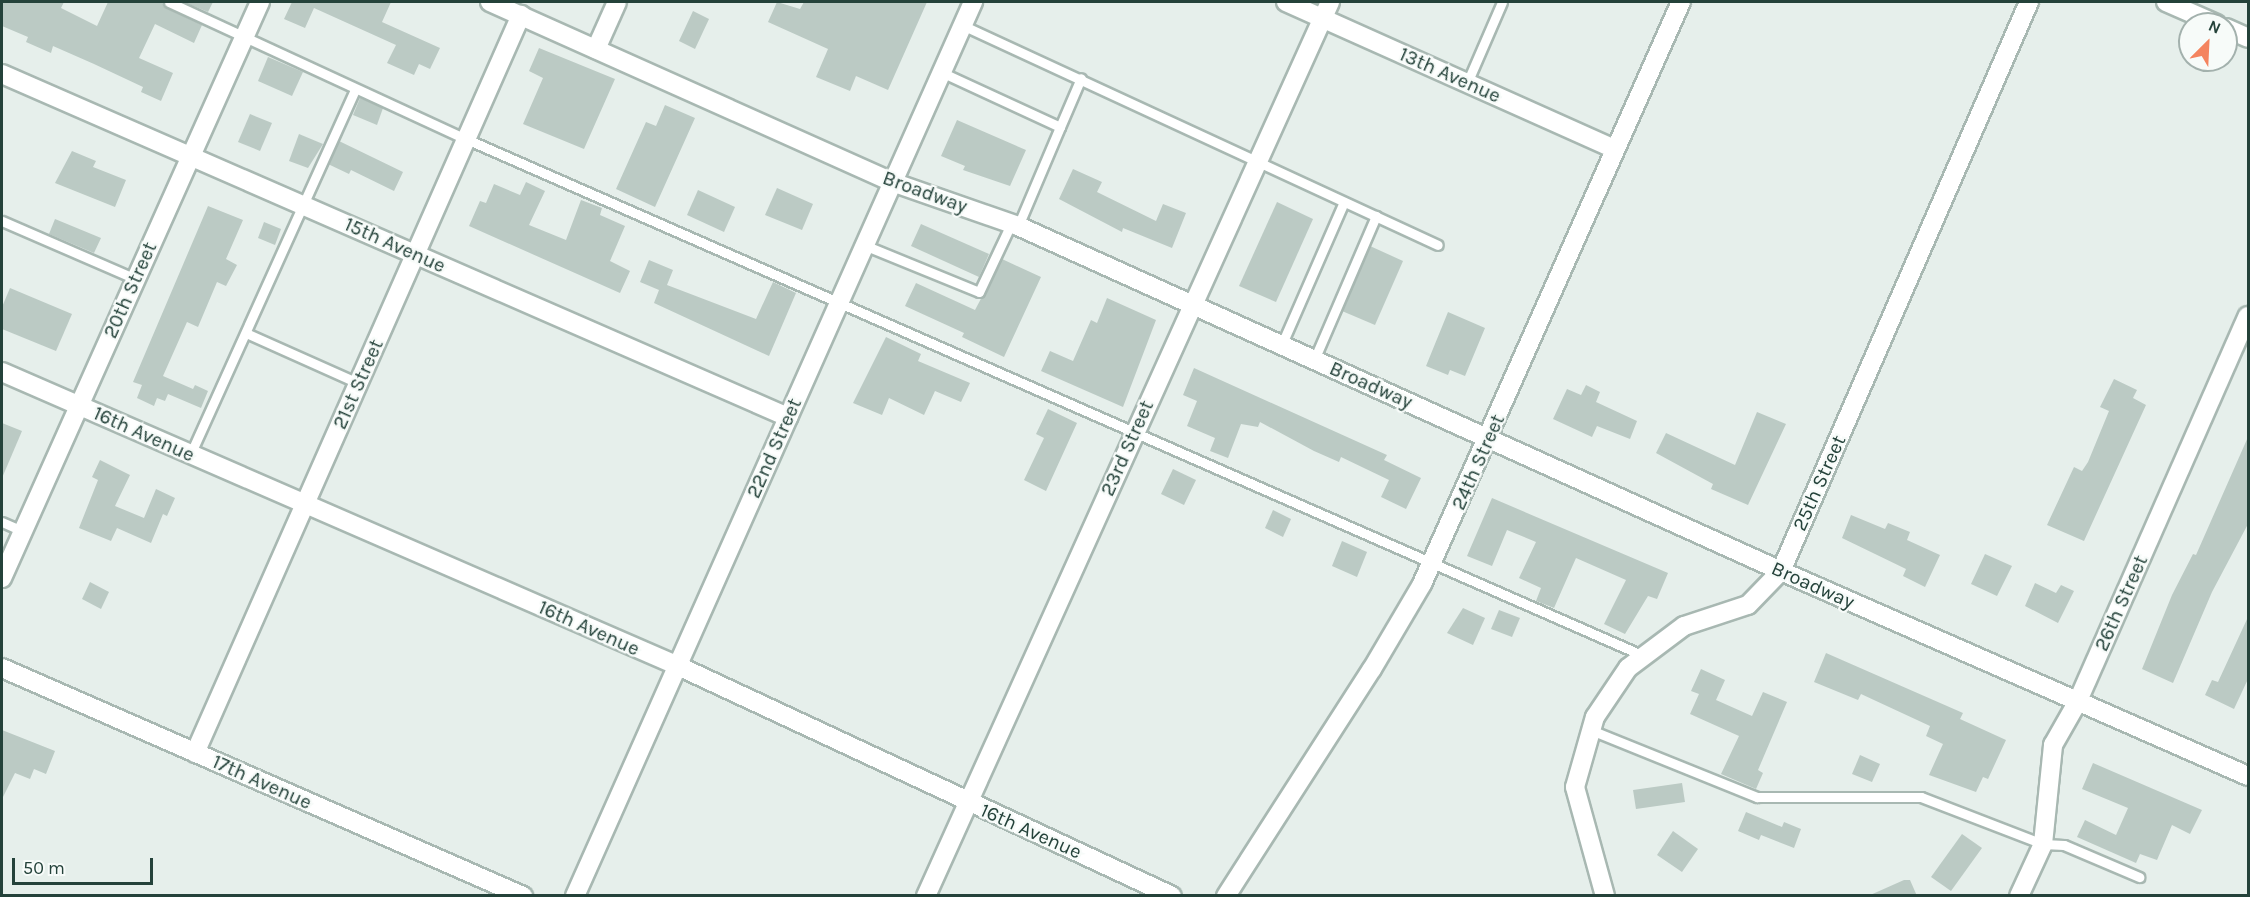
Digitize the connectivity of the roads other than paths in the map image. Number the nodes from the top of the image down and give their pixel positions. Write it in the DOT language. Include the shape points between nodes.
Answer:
graph roads {
  1 [pos="169,2"];
  2 [pos="260,2"];
  3 [pos="490,2"];
  4 [pos="617,2"];
  5 [pos="973,2"];
  6 [pos="1286,2"];
  7 [pos="1502,2"];
  8 [pos="1681,2"];
  9 [pos="2029,2"];
  10 [pos="2166,2"];
  11 [pos="1326,10"];
  12 [pos="2189,12"];
  13 [pos="521,15"];
  14 [pos="962,26"];
  15 [pos="245,35"];
  16 [pos="596,49"];
  17 [pos="941,72"];
  18 [pos="2,74"];
  19 [pos="1081,78"];
  20 [pos="1467,83"];
  21 [pos="355,89"];
  22 [pos="1060,127"];
  23 [pos="465,138"];
  24 [pos="1614,149"];
  25 [pos="190,156"];
  26 [pos="1257,162"];
  27 [pos="892,182"];
  28 [pos="1344,202"];
  29 [pos="304,206"];
  30 [pos="1376,216"];
  31 [pos="2,221"];
  32 [pos="1014,225"];
  33 [pos="864,245"];
  34 [pos="1438,245"];
  35 [pos="415,255"];
  36 [pos="136,279"];
  37 [pos="838,302"];
  38 [pos="1191,306"];
  39 [pos="2248,316"];
  40 [pos="246,333"];
  41 [pos="1281,346"];
  42 [pos="1314,360"];
  43 [pos="2,372"];
  44 [pos="358,383"];
  45 [pos="78,405"];
  46 [pos="788,417"];
  47 [pos="1133,432"];
  48 [pos="1490,437"];
  49 [pos="190,455"];
  50 [pos="304,503"];
  51 [pos="2,522"];
  52 [pos="22,531"];
  53 [pos="1431,564"];
  54 [pos="1781,571"];
  55 [pos="2,578"];
  56 [pos="1644,656"];
  57 [pos="676,665"];
  58 [pos="2,668"];
  59 [pos="2077,703"];
  60 [pos="1591,730"];
  61 [pos="195,753"];
  62 [pos="2248,776"];
  63 [pos="967,802"];
  64 [pos="2043,844"];
  65 [pos="2139,877"];
  66 [pos="523,896"];
  67 [pos="575,896"];
  68 [pos="926,896"];
  69 [pos="1172,896"];
  70 [pos="1226,896"];
  71 [pos="1605,896"];
  72 [pos="2019,896"];
  1 -- 15 [label="lane"];
  2 -- 15 [label="street, 20th Street"];
  3 -- 13 [label="street, Broadway"];
  4 -- 16 [label="street"];
  5 -- 14 [label="street, 22nd Street"];
  6 -- 11 [label="street, 13th Avenue"];
  7 -- 20 [label="lane"];
  8 -- 24 [label="street, 24th Street"];
  9 -- 54 [label="street, 25th Street"];
  10 -- 12 [label="street"];
  11 -- 20 [label="street, 13th Avenue"];
  11 -- 26 [label="street, 23rd Street"];
  13 -- 16 [label="street, Broadway"];
  13 -- 23 [label="street, 21st Street"];
  14 -- 17 [label="street, 22nd Street"];
  14 -- 19 [label="lane"];
  15 -- 21 [label="lane"];
  15 -- 25 [label="street, 20th Street"];
  16 -- 27 [label="street, Broadway"];
  17 -- 22 [label="lane"];
  17 -- 27 [label="street, 22nd Street"];
  18 -- 25 [label="street, 15th Avenue"];
  19 -- 22 [label="lane"];
  19 -- 26 [label="lane"];
  20 -- 24 [label="street, 13th Avenue"];
  21 -- 23 [label="lane"];
  21 -- 29 [label="lane"];
  22 -- 32 [label="lane"];
  23 -- 35 [label="street, 21st Street"];
  23 -- 37 [label="lane"];
  24 -- 48 [label="street, 24th Street"];
  25 -- 29 [label="street, 15th Avenue"];
  25 -- 36 [label="street, 20th Street"];
  26 -- 28 [label="lane"];
  26 -- 38 [label="street, 23rd Street"];
  27 -- 32 [label="street, Broadway"];
  27 -- 33 [label="street, 22nd Street"];
  28 -- 30 [label="lane"];
  28 -- 41 [label="lane"];
  29 -- 35 [label="street, 15th Avenue"];
  29 -- 40 [label="lane"];
  30 -- 34 [label="lane"];
  30 -- 42 [label="lane"];
  31 -- 36 [label="lane"];
  32 -- 33 [label="lane" via="979,292"];
  32 -- 38 [label="street, Broadway"];
  33 -- 37 [label="street, 22nd Street"];
  35 -- 44 [label="street, 21st Street"];
  35 -- 46 [label="street, 15th Avenue"];
  36 -- 45 [label="street, 20th Street"];
  37 -- 46 [label="street, 22nd Street"];
  37 -- 47 [label="lane"];
  38 -- 41 [label="street, Broadway"];
  38 -- 47 [label="street, 23rd Street"];
  39 -- 59 [label="street, 26th Street"];
  40 -- 44 [label="lane"];
  40 -- 49 [label="lane"];
  41 -- 42 [label="street, Broadway"];
  42 -- 48 [label="street, Broadway"];
  43 -- 45 [label="street, 16th Avenue"];
  44 -- 50 [label="street, 21st Street"];
  45 -- 49 [label="street, 16th Avenue"];
  45 -- 52 [label="street, 20th Street"];
  46 -- 57 [label="street, 22nd Street"];
  47 -- 53 [label="lane"];
  47 -- 63 [label="street, 23rd Street"];
  48 -- 53 [label="street, 24th Street"];
  48 -- 54 [label="street, Broadway"];
  49 -- 50 [label="street, 16th Avenue"];
  50 -- 57 [label="street, 16th Avenue"];
  50 -- 61 [label="street, 21st Street"];
  51 -- 52 [label="lane"];
  52 -- 55 [label="street, 20th Street"];
  53 -- 56 [label="lane"];
  53 -- 70 [label="street, 24th Street" via="1372,669"];
  54 -- 56 [label="street, 25th Street" via="1748,605 1684,626"];
  54 -- 59 [label="street, Broadway"];
  56 -- 60 [label="street, 25th Street" via="1628,668 1594,717"];
  57 -- 63 [label="street, 16th Avenue"];
  57 -- 67 [label="street, 22nd Street"];
  58 -- 61 [label="street, 17th Avenue"];
  59 -- 62 [label="street, Broadway"];
  59 -- 64 [label="street, 26th Street" via="2053,745"];
  60 -- 64 [label="lane" via="1757,798 1921,797"];
  60 -- 71 [label="street, 25th Street" via="1575,787"];
  61 -- 66 [label="street, 17th Avenue"];
  63 -- 68 [label="street, 23rd Street"];
  63 -- 69 [label="street, 16th Avenue"];
  64 -- 65 [label="lane" via="2064,845"];
  64 -- 72 [label="street, 26th Street"];
}
